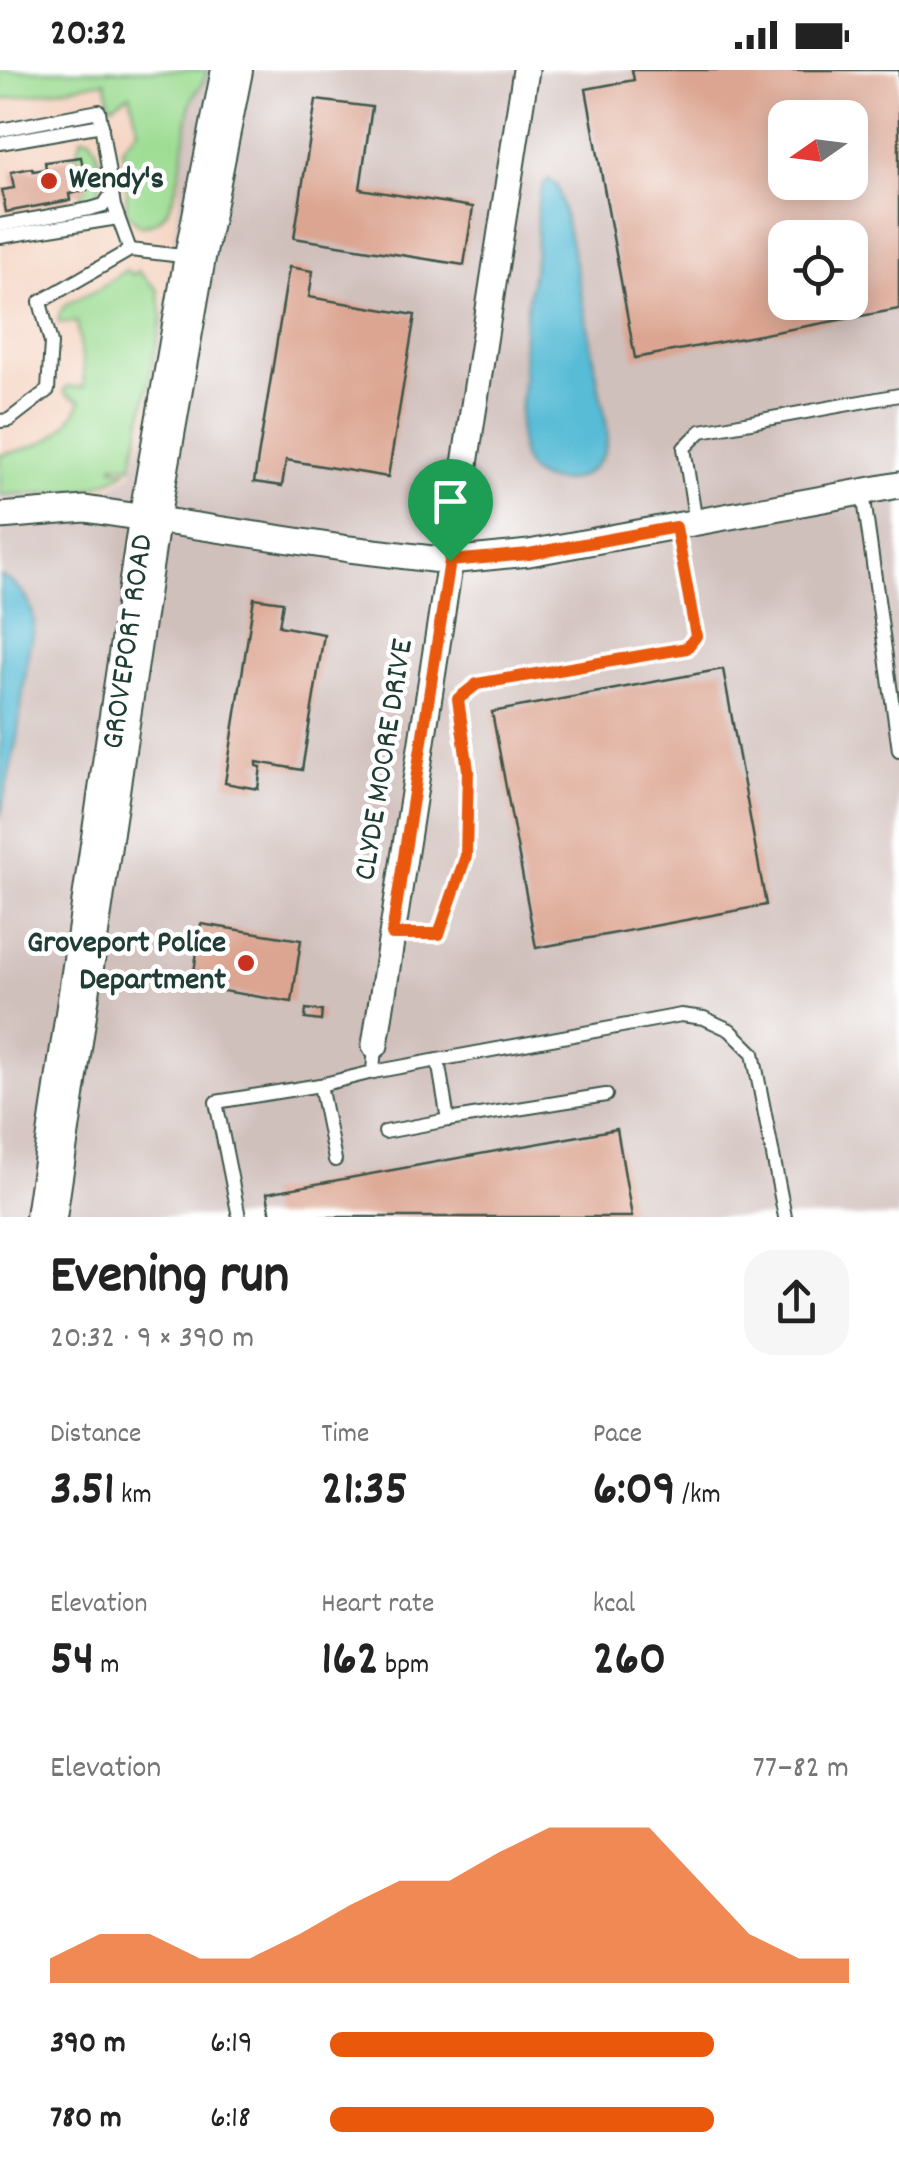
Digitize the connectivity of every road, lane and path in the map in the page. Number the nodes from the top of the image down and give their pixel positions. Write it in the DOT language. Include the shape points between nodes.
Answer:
graph roads {
  1 [pos="232,70"];
  2 [pos="526,70"];
  3 [pos="100,118"];
  4 [pos="0,130"];
  5 [pos="0,143"];
  6 [pos="112,192"];
  7 [pos="118,218"];
  8 [pos="0,226"];
  9 [pos="0,237"];
  10 [pos="130,250"];
  11 [pos="195,258"];
  12 [pos="899,395"];
  13 [pos="0,421"];
  14 [pos="899,486"];
  15 [pos="864,492"];
  16 [pos="0,516"];
  17 [pos="148,520"];
  18 [pos="686,525"];
  19 [pos="450,561"];
  20 [pos="430,695"];
  21 [pos="458,699"];
  22 [pos="899,750"];
  23 [pos="392,934"];
  24 [pos="375,1045"];
  25 [pos="438,1060"];
  26 [pos="374,1072"];
  27 [pos="320,1085"];
  28 [pos="606,1094"];
  29 [pos="448,1120"];
  30 [pos="385,1132"];
  31 [pos="335,1160"];
  32 [pos="46,1217"];
  33 [pos="240,1217"];
  34 [pos="785,1217"];
  1 -- 11 [label="main road, GROVEPORT ROAD"];
  2 -- 19 [label="street, CLYDE MOORE DRIVE"];
  3 -- 4 [label="lane"];
  3 -- 5 [label="lane"];
  3 -- 6 [label="lane"];
  6 -- 7 [label="lane"];
  6 -- 8 [label="lane" via="90,209"];
  7 -- 9 [label="lane"];
  7 -- 10 [label="lane"];
  10 -- 11 [label="lane"];
  10 -- 13 [label="lane" via="40,302 51,343 48,390"];
  11 -- 17 [label="main road, GROVEPORT ROAD"];
  12 -- 18 [label="lane" via="700,431 684,448"];
  14 -- 15 [label="street"];
  15 -- 18 [label="street"];
  15 -- 22 [label="lane"];
  16 -- 17 [label="street" via="86,509"];
  17 -- 19 [label="street"];
  17 -- 32 [label="main road, GROVEPORT ROAD"];
  18 -- 19 [label="street"];
  18 -- 21 [label="lane" via="696,636 687,648 477,684"];
  19 -- 20 [label="street, CLYDE MOORE DRIVE"];
  20 -- 21 [label="lane"];
  20 -- 23 [label="street, CLYDE MOORE DRIVE"];
  21 -- 23 [label="lane" via="468,770 466,856 439,934"];
  23 -- 24 [label="street, CLYDE MOORE DRIVE"];
  24 -- 26 [label="lane"];
  25 -- 26 [label="lane"];
  25 -- 29 [label="lane"];
  25 -- 34 [label="lane" via="681,1015 704,1018 753,1052"];
  26 -- 27 [label="lane"];
  27 -- 31 [label="lane"];
  27 -- 33 [label="lane" via="216,1102"];
  28 -- 29 [label="lane"];
  29 -- 30 [label="lane"];
}
